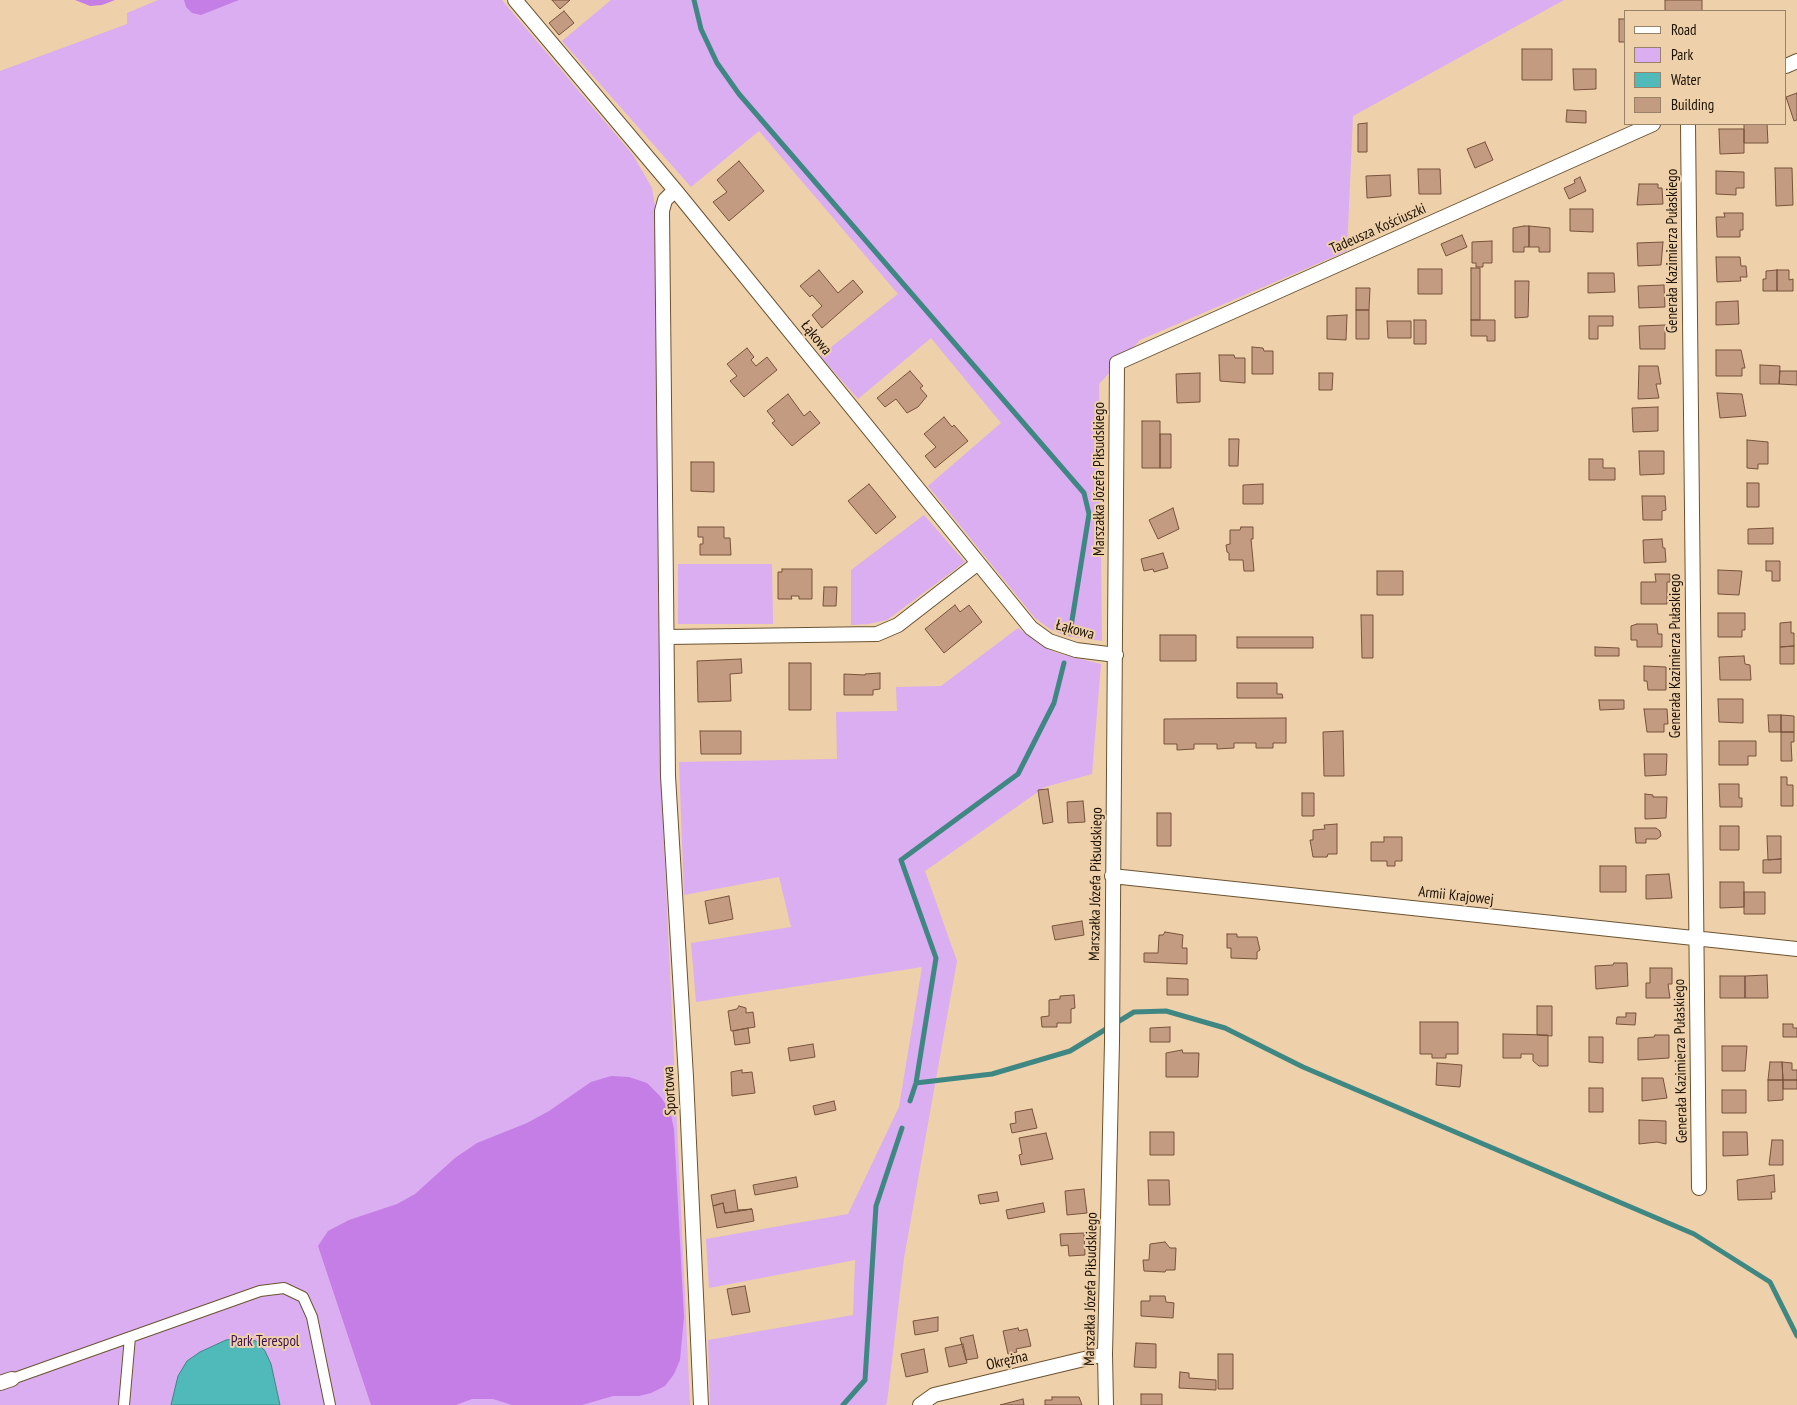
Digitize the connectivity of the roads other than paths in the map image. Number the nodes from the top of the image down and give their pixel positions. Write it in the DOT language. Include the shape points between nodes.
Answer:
graph roads {
  1 [pos="515,0"];
  2 [pos="1651,125"];
  3 [pos="1688,125"];
  4 [pos="675,190"];
  5 [pos="1117,363"];
  6 [pos="978,563"];
  7 [pos="667,637"];
  8 [pos="1116,655"];
  9 [pos="1112,876"];
  10 [pos="1695,937"];
  11 [pos="1797,950"];
  12 [pos="1699,1188"];
  13 [pos="130,1337"];
  14 [pos="1105,1354"];
  15 [pos="6,1381"];
  16 [pos="124,1405"];
  17 [pos="330,1405"];
  18 [pos="701,1405"];
  19 [pos="920,1405"];
  20 [pos="1106,1405"];
  1 -- 4 [label="street, Łąkowa"];
  2 -- 5 [label="street, Tadeusza Kościuszki"];
  3 -- 10 [label="street, Generała Kazimierza Pułaskiego"];
  4 -- 6 [label="street, Łąkowa"];
  4 -- 7 [label="street, Sportowa" via="665,200 662,211"];
  5 -- 8 [label="street, Marszałka Józefa Piłsudskiego"];
  6 -- 7 [label="street" via="898,625 877,634"];
  6 -- 8 [label="street, Łąkowa" via="1031,628 1048,641 1076,650"];
  7 -- 18 [label="street, Sportowa" via="668,776"];
  8 -- 9 [label="street, Marszałka Józefa Piłsudskiego"];
  9 -- 10 [label="street, Armii Krajowej"];
  9 -- 14 [label="street, Marszałka Józefa Piłsudskiego"];
  10 -- 11 [label="street, Armii Krajowej"];
  10 -- 12 [label="street, Generała Kazimierza Pułaskiego"];
  13 -- 15 [label="street"];
  13 -- 16 [label="street"];
  13 -- 17 [label="street" via="260,1292 284,1288 303,1297 312,1316"];
  14 -- 19 [label="street, Okrężna" via="934,1395"];
  14 -- 20 [label="street, Marszałka Józefa Piłsudskiego"];
}
